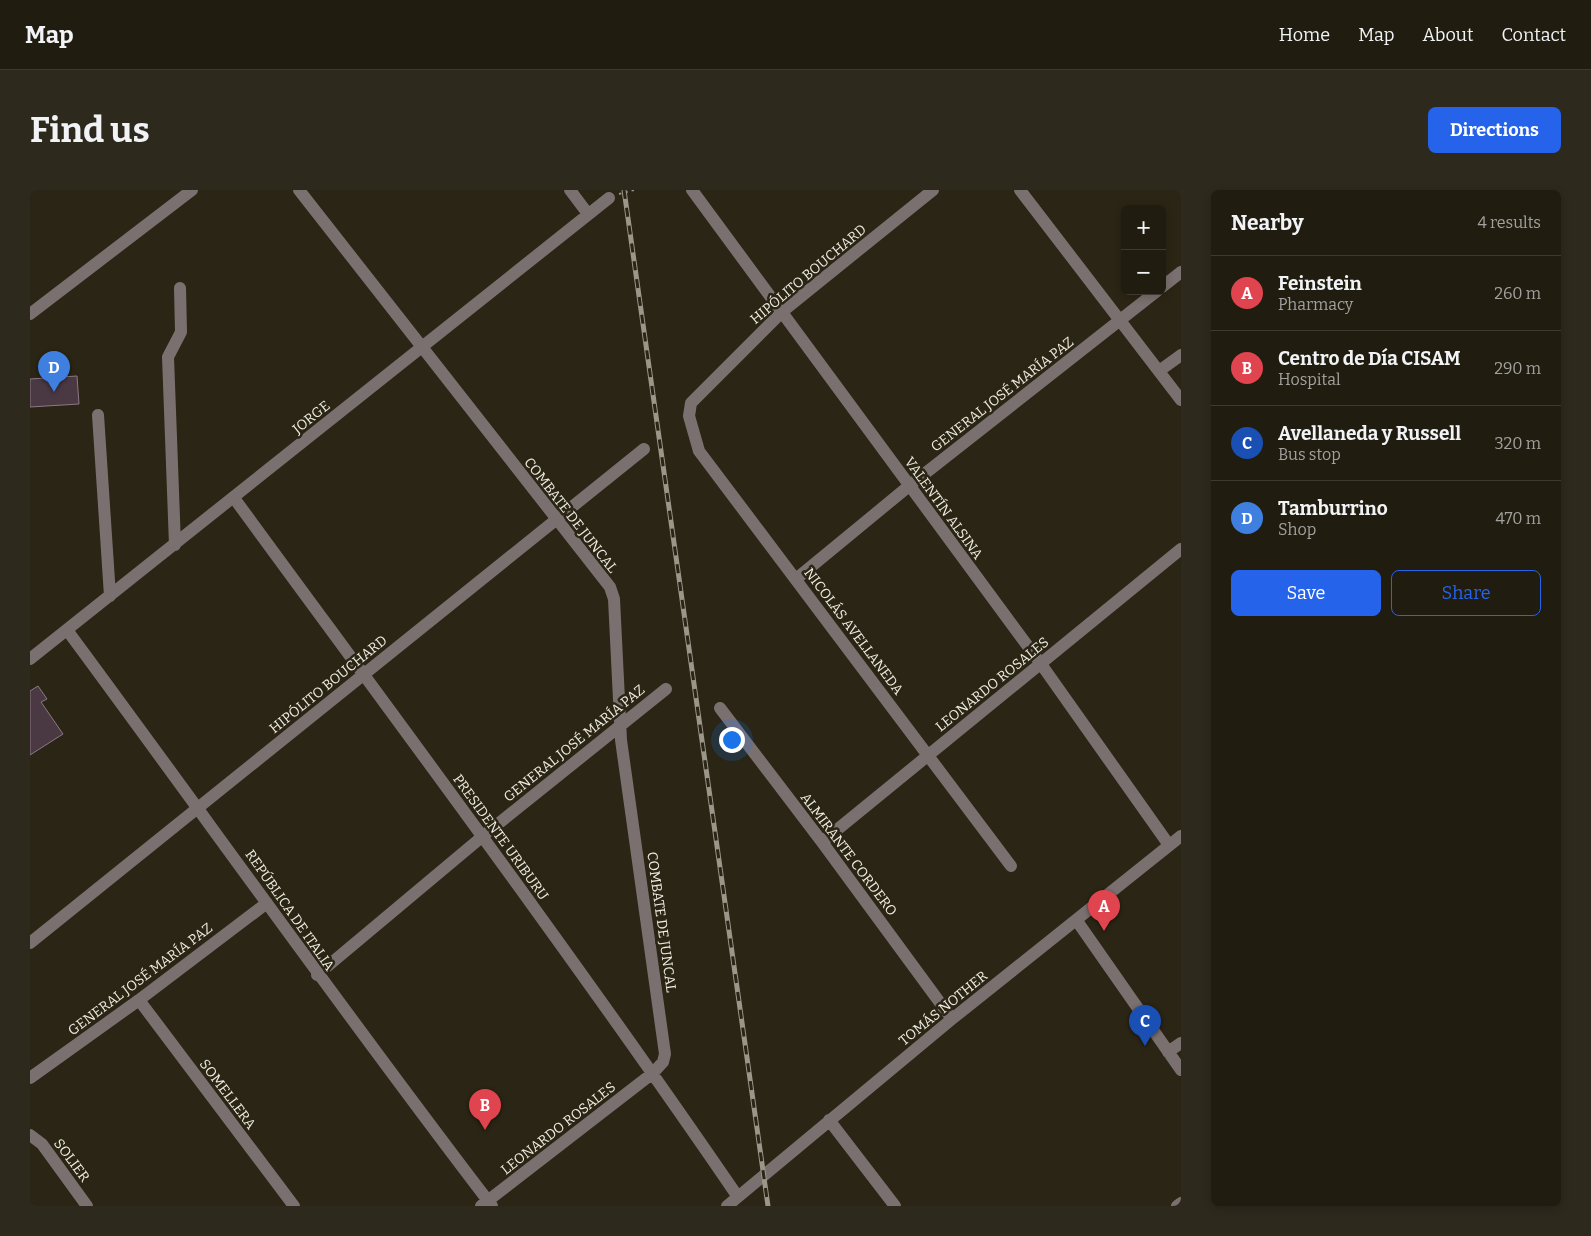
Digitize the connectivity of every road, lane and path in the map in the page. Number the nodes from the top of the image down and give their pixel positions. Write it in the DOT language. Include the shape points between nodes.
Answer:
graph roads {
  1 [pos="299,190"];
  2 [pos="570,190"];
  3 [pos="634,190"];
  4 [pos="692,190"];
  5 [pos="933,190"];
  6 [pos="1020,190"];
  7 [pos="189,191"];
  8 [pos="609,198"];
  9 [pos="588,214"];
  10 [pos="1181,272"];
  11 [pos="1166,284"];
  12 [pos="180,288"];
  13 [pos="1152,295"];
  14 [pos="782,311"];
  15 [pos="30,314"];
  16 [pos="1120,322"];
  17 [pos="422,347"];
  18 [pos="1181,355"];
  19 [pos="1159,371"];
  20 [pos="1181,400"];
  21 [pos="689,408"];
  22 [pos="98,415"];
  23 [pos="644,449"];
  24 [pos="909,486"];
  25 [pos="234,498"];
  26 [pos="554,519"];
  27 [pos="175,545"];
  28 [pos="1181,549"];
  29 [pos="796,579"];
  30 [pos="110,596"];
  31 [pos="67,630"];
  32 [pos="30,659"];
  33 [pos="1041,664"];
  34 [pos="363,675"];
  35 [pos="666,689"];
  36 [pos="720,708"];
  37 [pos="620,726"];
  38 [pos="928,754"];
  39 [pos="199,809"];
  40 [pos="484,836"];
  41 [pos="1181,836"];
  42 [pos="822,842"];
  43 [pos="1169,845"];
  44 [pos="1011,866"];
  45 [pos="267,903"];
  46 [pos="1076,921"];
  47 [pos="30,943"];
  48 [pos="318,975"];
  49 [pos="138,1000"];
  50 [pos="952,1020"];
  51 [pos="1181,1043"];
  52 [pos="1168,1052"];
  53 [pos="1181,1070"];
  54 [pos="653,1073"];
  55 [pos="30,1078"];
  56 [pos="829,1120"];
  57 [pos="30,1135"];
  58 [pos="738,1198"];
  59 [pos="1181,1203"];
  60 [pos="487,1204"];
  61 [pos="87,1206"];
  62 [pos="294,1206"];
  63 [pos="727,1206"];
  64 [pos="895,1206"];
  65 [pos="1177,1206"];
  1 -- 17 [label="street, COMBATE DE JUNCAL"];
  2 -- 9 [label="street"];
  3 -- 8 [label="path"];
  4 -- 14 [label="street, VALENTÍN ALSINA"];
  5 -- 14 [label="street, HIPÓLITO BOUCHARD"];
  6 -- 16 [label="street"];
  7 -- 15 [label="street"];
  8 -- 9 [label="street, JORGE"];
  9 -- 17 [label="street, JORGE"];
  10 -- 11 [label="street"];
  12 -- 27 [label="street" via="181,332 168,357"];
  13 -- 16 [label="street, GENERAL JOSÉ MARÍA PAZ"];
  14 -- 21 [label="street, HIPÓLITO BOUCHARD"];
  14 -- 24 [label="street, VALENTÍN ALSINA"];
  16 -- 19 [label="street"];
  16 -- 24 [label="street, GENERAL JOSÉ MARÍA PAZ"];
  17 -- 25 [label="street, JORGE"];
  17 -- 26 [label="street, COMBATE DE JUNCAL"];
  18 -- 19 [label="street"];
  19 -- 20 [label="street"];
  21 -- 29 [label="street, NICOLÁS AVELLANEDA" via="699,451"];
  22 -- 30 [label="street"];
  23 -- 26 [label="street, HIPÓLITO BOUCHARD"];
  24 -- 29 [label="street, GENERAL JOSÉ MARÍA PAZ"];
  24 -- 33 [label="street, VALENTÍN ALSINA"];
  25 -- 27 [label="street, JORGE"];
  25 -- 34 [label="street, PRESIDENTE URIBURU"];
  26 -- 34 [label="street, HIPÓLITO BOUCHARD"];
  26 -- 37 [label="street, COMBATE DE JUNCAL" via="612,593"];
  27 -- 30 [label="street, JORGE"];
  28 -- 33 [label="street, LEONARDO ROSALES"];
  29 -- 38 [label="street, NICOLÁS AVELLANEDA"];
  30 -- 31 [label="street, JORGE"];
  31 -- 32 [label="street, JORGE"];
  31 -- 39 [label="street, REPÚBLICA DE ITALIA"];
  33 -- 38 [label="street, LEONARDO ROSALES"];
  33 -- 43 [label="street, VALENTÍN ALSINA"];
  34 -- 39 [label="street, HIPÓLITO BOUCHARD"];
  34 -- 40 [label="street, PRESIDENTE URIBURU"];
  35 -- 37 [label="street, GENERAL JOSÉ MARÍA PAZ"];
  36 -- 42 [label="street, ALMIRANTE CORDERO"];
  37 -- 40 [label="street, GENERAL JOSÉ MARÍA PAZ"];
  37 -- 54 [label="street, COMBATE DE JUNCAL" via="665,1054 663,1062"];
  38 -- 42 [label="street, LEONARDO ROSALES"];
  38 -- 44 [label="street, NICOLÁS AVELLANEDA"];
  39 -- 45 [label="street, REPÚBLICA DE ITALIA"];
  39 -- 47 [label="street, HIPÓLITO BOUCHARD"];
  40 -- 48 [label="street, GENERAL JOSÉ MARÍA PAZ"];
  40 -- 54 [label="street, PRESIDENTE URIBURU"];
  41 -- 43 [label="street, TOMÁS NOTHER"];
  42 -- 50 [label="street, ALMIRANTE CORDERO"];
  43 -- 46 [label="street, TOMÁS NOTHER"];
  45 -- 48 [label="street, REPÚBLICA DE ITALIA"];
  45 -- 49 [label="street, GENERAL JOSÉ MARÍA PAZ"];
  46 -- 50 [label="street, TOMÁS NOTHER"];
  46 -- 52 [label="street"];
  48 -- 60 [label="street, REPÚBLICA DE ITALIA"];
  49 -- 55 [label="street, GENERAL JOSÉ MARÍA PAZ"];
  49 -- 62 [label="street, SOMELLERA"];
  50 -- 56 [label="street, TOMÁS NOTHER"];
  51 -- 52 [label="street"];
  52 -- 53 [label="street"];
  54 -- 58 [label="street, PRESIDENTE URIBURU"];
  54 -- 60 [label="street, LEONARDO ROSALES"];
  56 -- 58 [label="street, TOMÁS NOTHER"];
  56 -- 64 [label="street"];
  57 -- 61 [label="street, SOLIER" via="42,1144"];
  58 -- 63 [label="street, TOMÁS NOTHER"];
  59 -- 65 [label="street"];
}
